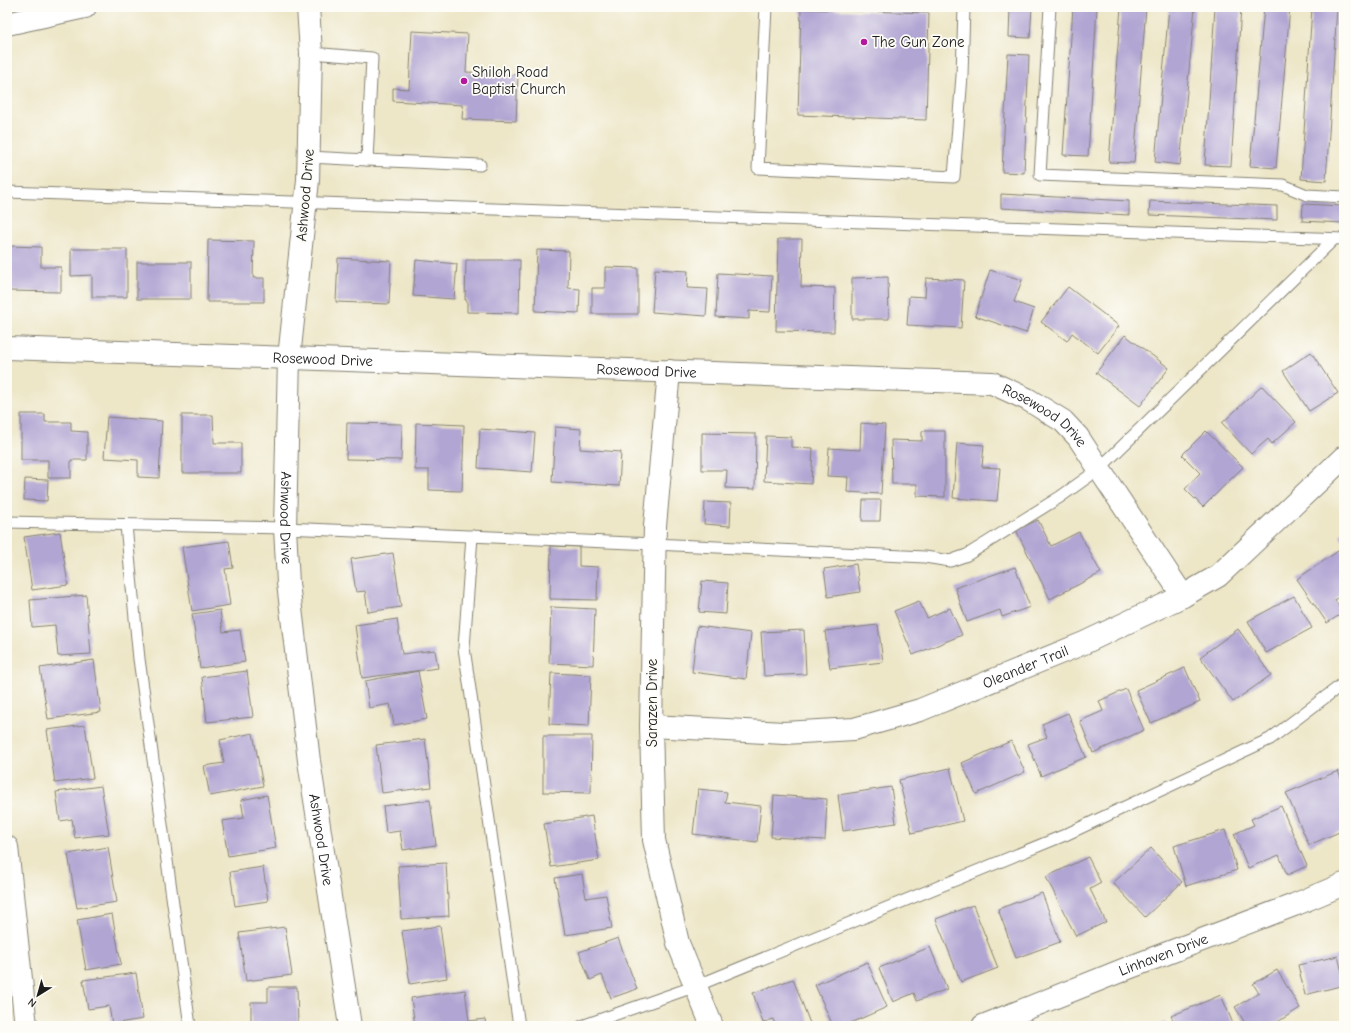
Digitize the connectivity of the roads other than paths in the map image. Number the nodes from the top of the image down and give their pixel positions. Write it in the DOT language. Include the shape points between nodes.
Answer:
graph roads {
  1 [pos="85,7"];
  2 [pos="308,7"];
  3 [pos="766,7"];
  4 [pos="964,7"];
  5 [pos="1050,7"];
  6 [pos="7,24"];
  7 [pos="311,53"];
  8 [pos="309,156"];
  9 [pos="367,160"];
  10 [pos="480,165"];
  11 [pos="7,192"];
  12 [pos="1344,197"];
  13 [pos="305,202"];
  14 [pos="1339,239"];
  15 [pos="7,348"];
  16 [pos="289,358"];
  17 [pos="669,371"];
  18 [pos="1344,457"];
  19 [pos="1099,469"];
  20 [pos="7,522"];
  21 [pos="126,525"];
  22 [pos="285,528"];
  23 [pos="472,536"];
  24 [pos="654,544"];
  25 [pos="1183,596"];
  26 [pos="1344,683"];
  27 [pos="651,726"];
  28 [pos="7,847"];
  29 [pos="1344,884"];
  30 [pos="696,986"];
  31 [pos="26,1026"];
  32 [pos="190,1026"];
  33 [pos="350,1026"];
  34 [pos="519,1026"];
  35 [pos="582,1026"];
  36 [pos="712,1026"];
  37 [pos="983,1026"];
  1 -- 6 [label="street"];
  2 -- 7 [label="street, Ashwood Drive"];
  3 -- 4 [label="lane" via="758,168 954,177 962,76"];
  5 -- 12 [label="lane" via="1040,175 1283,185 1307,196"];
  7 -- 8 [label="street, Ashwood Drive"];
  7 -- 9 [label="lane" via="372,58"];
  8 -- 9 [label="lane"];
  8 -- 13 [label="street, Ashwood Drive"];
  9 -- 10 [label="lane"];
  11 -- 13 [label="lane"];
  13 -- 14 [label="lane"];
  13 -- 16 [label="street, Ashwood Drive"];
  14 -- 19 [label="lane"];
  15 -- 16 [label="street, Rosewood Drive"];
  16 -- 17 [label="street, Rosewood Drive"];
  16 -- 22 [label="street, Ashwood Drive"];
  17 -- 19 [label="street, Rosewood Drive" via="992,383 1063,420 1078,437"];
  17 -- 24 [label="street, Sarazen Drive"];
  18 -- 25 [label="street, Oleander Trail" via="1218,576"];
  19 -- 24 [label="lane" via="1060,497 967,555 950,561 926,557"];
  19 -- 25 [label="street, Rosewood Drive"];
  20 -- 21 [label="lane"];
  21 -- 22 [label="lane"];
  21 -- 32 [label="lane" via="139,659"];
  22 -- 23 [label="lane"];
  22 -- 33 [label="street, Ashwood Drive" via="288,583 309,761"];
  23 -- 24 [label="lane"];
  23 -- 34 [label="lane" via="464,648"];
  24 -- 27 [label="street, Sarazen Drive"];
  25 -- 27 [label="street, Oleander Trail" via="1084,643 920,710 854,729 784,733"];
  26 -- 30 [label="lane" via="1270,739 1066,835"];
  27 -- 30 [label="street, Sarazen Drive" via="654,840 678,943"];
  28 -- 31 [label="street"];
  29 -- 37 [label="street, Linhaven Drive" via="1294,906"];
  30 -- 35 [label="lane"];
  30 -- 36 [label="street, Sarazen Drive"];
}
